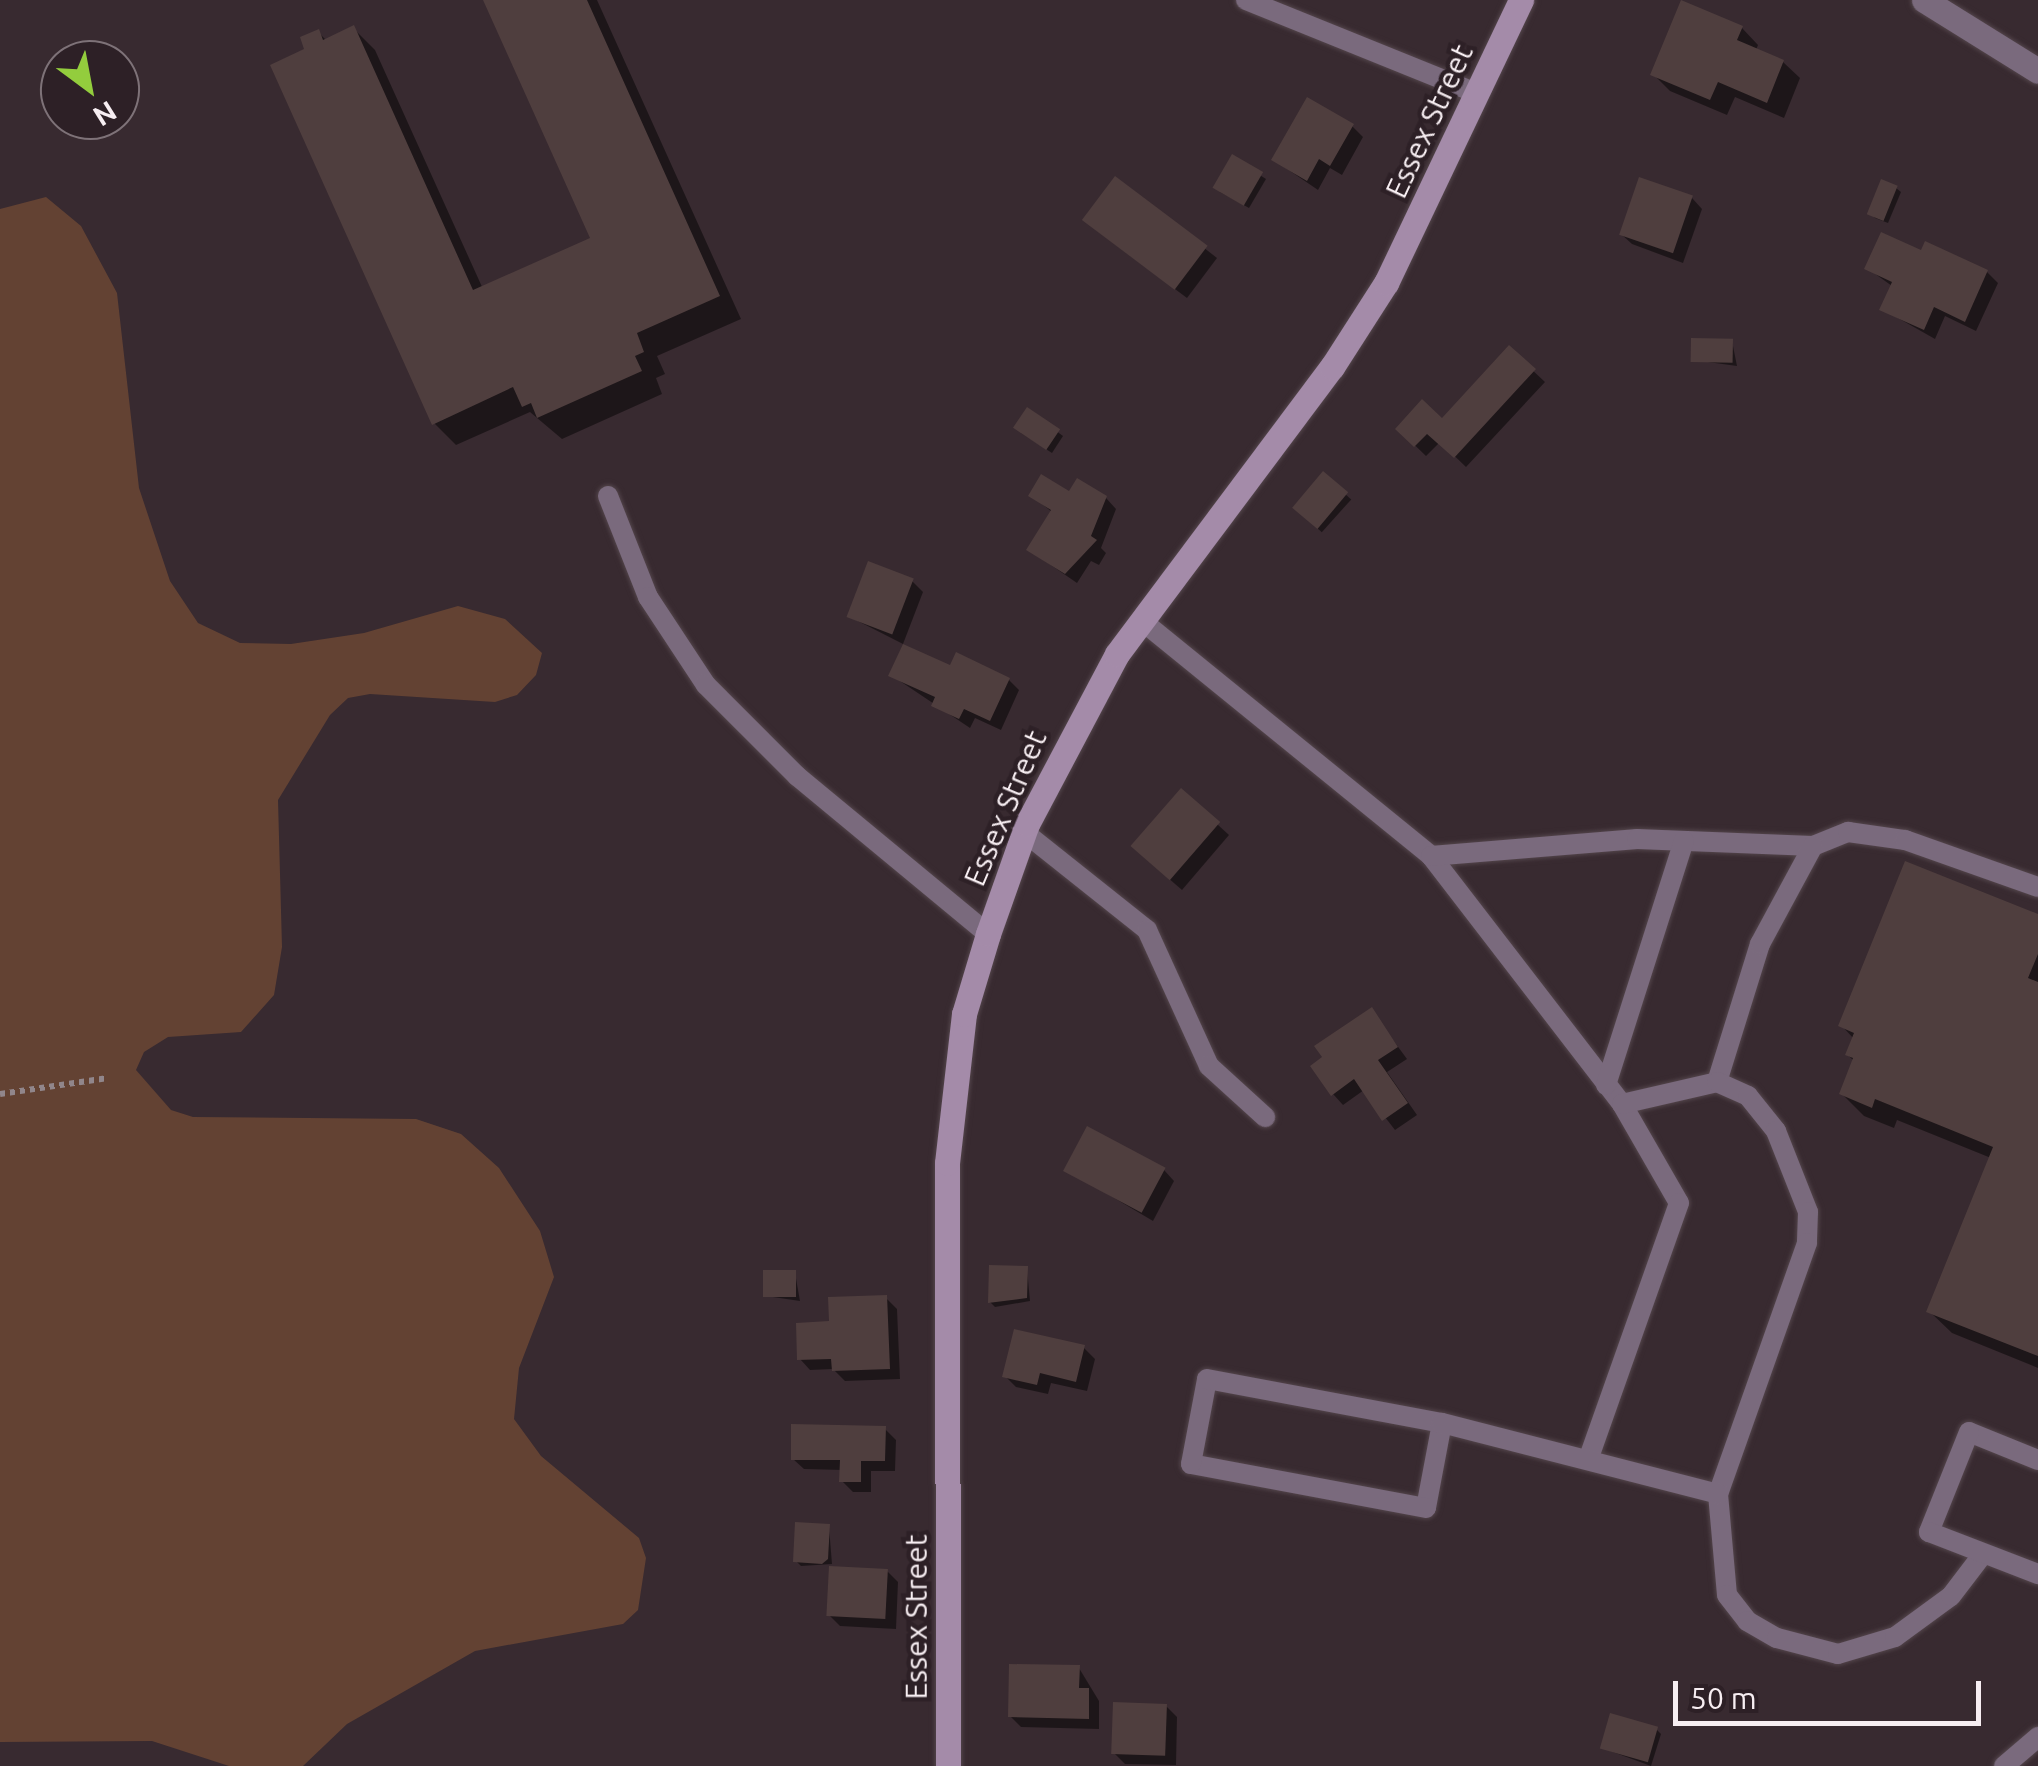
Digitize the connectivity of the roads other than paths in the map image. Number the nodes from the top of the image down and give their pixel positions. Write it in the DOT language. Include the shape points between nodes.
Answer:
graph roads {
  1 [pos="1246,0"];
  2 [pos="1521,0"];
  3 [pos="1924,0"];
  4 [pos="2038,71"];
  5 [pos="1479,94"];
  6 [pos="608,496"];
  7 [pos="1141,620"];
  8 [pos="1024,832"];
  9 [pos="1684,841"];
  10 [pos="1814,846"];
  11 [pos="1430,856"];
  12 [pos="2038,887"];
  13 [pos="988,934"];
  14 [pos="1717,1082"];
  15 [pos="1606,1085"];
  16 [pos="1622,1104"];
  17 [pos="1265,1116"];
  18 [pos="1442,1423"];
  19 [pos="1590,1456"];
  20 [pos="2038,1460"];
  21 [pos="1718,1494"];
  22 [pos="1984,1554"];
  23 [pos="2038,1574"];
  24 [pos="2038,1736"];
  25 [pos="948,1766"];
  26 [pos="2004,1766"];
  1 -- 5 [label="lane"];
  2 -- 5 [label="main road, Essex Street"];
  3 -- 4 [label="street"];
  5 -- 7 [label="main road, Essex Street" via="1386,283 1332,367"];
  6 -- 13 [label="lane" via="648,597 706,685 797,776"];
  7 -- 8 [label="main road, Essex Street" via="1072,734"];
  7 -- 11 [label="lane"];
  8 -- 13 [label="main road, Essex Street"];
  8 -- 17 [label="lane" via="1147,930 1209,1066"];
  9 -- 10 [label="lane"];
  9 -- 11 [label="lane"];
  9 -- 15 [label="lane"];
  10 -- 12 [label="lane" via="1848,832 1905,840"];
  10 -- 14 [label="lane" via="1760,944"];
  11 -- 15 [label="lane"];
  13 -- 25 [label="main road, Essex Street" via="964,1014 947,1163"];
  14 -- 16 [label="lane"];
  14 -- 21 [label="lane" via="1748,1096 1776,1131 1808,1212 1807,1243"];
  15 -- 16 [label="lane"];
  16 -- 19 [label="lane" via="1679,1203"];
  18 -- 18 [label="lane" via="1206,1379 1190,1464 1426,1508"];
  18 -- 19 [label="lane"];
  19 -- 21 [label="lane"];
  20 -- 22 [label="lane" via="1969,1432 1929,1532"];
  21 -- 22 [label="lane" via="1727,1594 1747,1621 1777,1638 1838,1654 1895,1637 1951,1596"];
  22 -- 23 [label="lane"];
  24 -- 26 [label="lane"];
}
